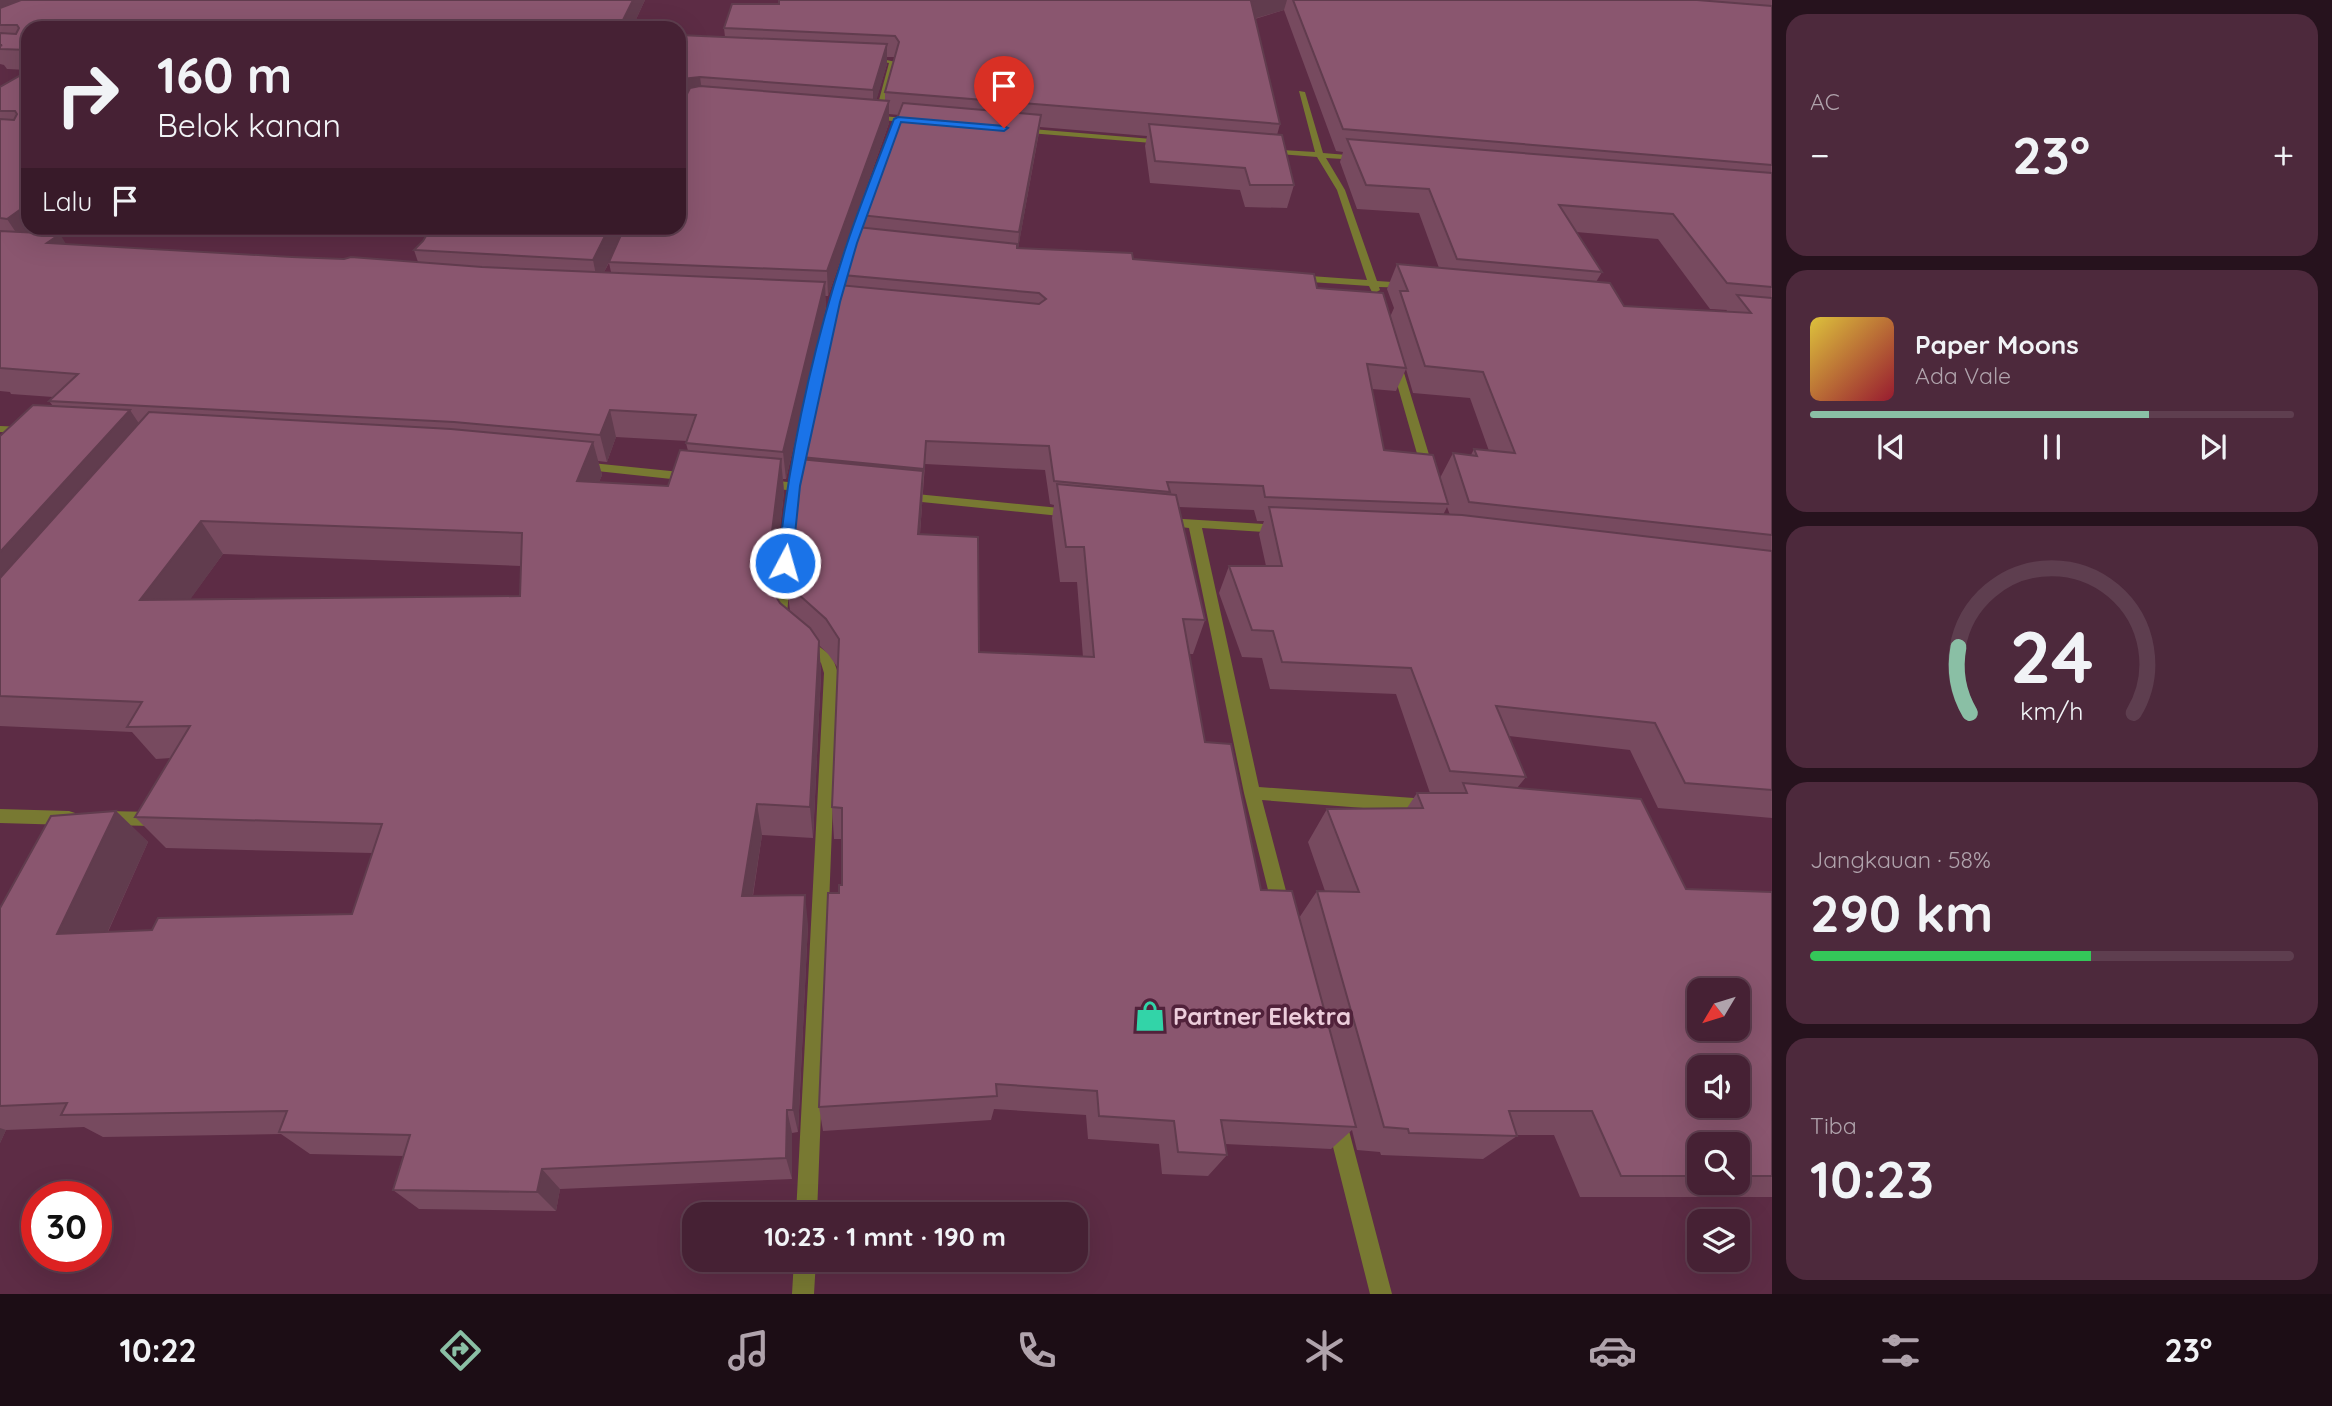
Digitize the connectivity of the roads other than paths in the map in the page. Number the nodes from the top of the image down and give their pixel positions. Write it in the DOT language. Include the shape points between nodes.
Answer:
graph roads {
  1 [pos="854,58"];
  2 [pos="1301,92"];
  3 [pos="865,116"];
  4 [pos="878,117"];
  5 [pos="925,122"];
  6 [pos="1007,128"];
  7 [pos="1170,142"];
  8 [pos="1252,149"];
  9 [pos="1320,155"];
  10 [pos="1375,160"];
  11 [pos="870,196"];
  12 [pos="852,243"];
  13 [pos="865,245"];
  14 [pos="1279,277"];
  15 [pos="1373,283"];
  16 [pos="1414,287"];
  17 [pos="1377,296"];
  18 [pos="822,301"];
  19 [pos="834,302"];
  20 [pos="848,303"];
  21 [pos="1392,349"];
  22 [pos="0,429"];
  23 [pos="42,431"];
  24 [pos="574,466"];
  25 [pos="697,477"];
  26 [pos="752,483"];
  27 [pos="1431,483"];
  28 [pos="793,486"];
  29 [pos="821,489"];
  30 [pos="890,496"];
  31 [pos="1084,514"];
  32 [pos="1154,521"];
  33 [pos="1195,525"];
  34 [pos="1293,530"];
  35 [pos="1252,793"];
  36 [pos="1445,807"];
  37 [pos="0,817"];
  38 [pos="156,819"];
  39 [pos="1287,928"];
  40 [pos="1332,1104"];
  41 [pos="808,1202"];
  42 [pos="804,1272"];
  43 [pos="803,1294"];
  44 [pos="1381,1294"];
  1 -- 4 [label="street" via="893,62"];
  2 -- 9 [label="street"];
  3 -- 4 [label="street"];
  4 -- 5 [label="street" via="897,124"];
  6 -- 7 [label="street"];
  8 -- 9 [label="street"];
  9 -- 10 [label="street"];
  9 -- 15 [label="street" via="1342,190"];
  11 -- 12 [label="street"];
  12 -- 13 [label="street"];
  12 -- 19 [label="street"];
  14 -- 15 [label="street"];
  15 -- 16 [label="street"];
  15 -- 17 [label="street"];
  18 -- 19 [label="street"];
  19 -- 20 [label="street"];
  19 -- 28 [label="street"];
  21 -- 27 [label="street"];
  22 -- 23 [label="street"];
  24 -- 25 [label="street"];
  26 -- 28 [label="street"];
  28 -- 29 [label="street"];
  28 -- 41 [label="street" via="780,613 784,626 827,660 831,673"];
  30 -- 31 [label="street"];
  32 -- 33 [label="street"];
  33 -- 34 [label="street"];
  33 -- 35 [label="street"];
  35 -- 36 [label="street"];
  35 -- 39 [label="street"];
  37 -- 38 [label="street"];
  40 -- 44 [label="street"];
  42 -- 43 [label="street"];
}
